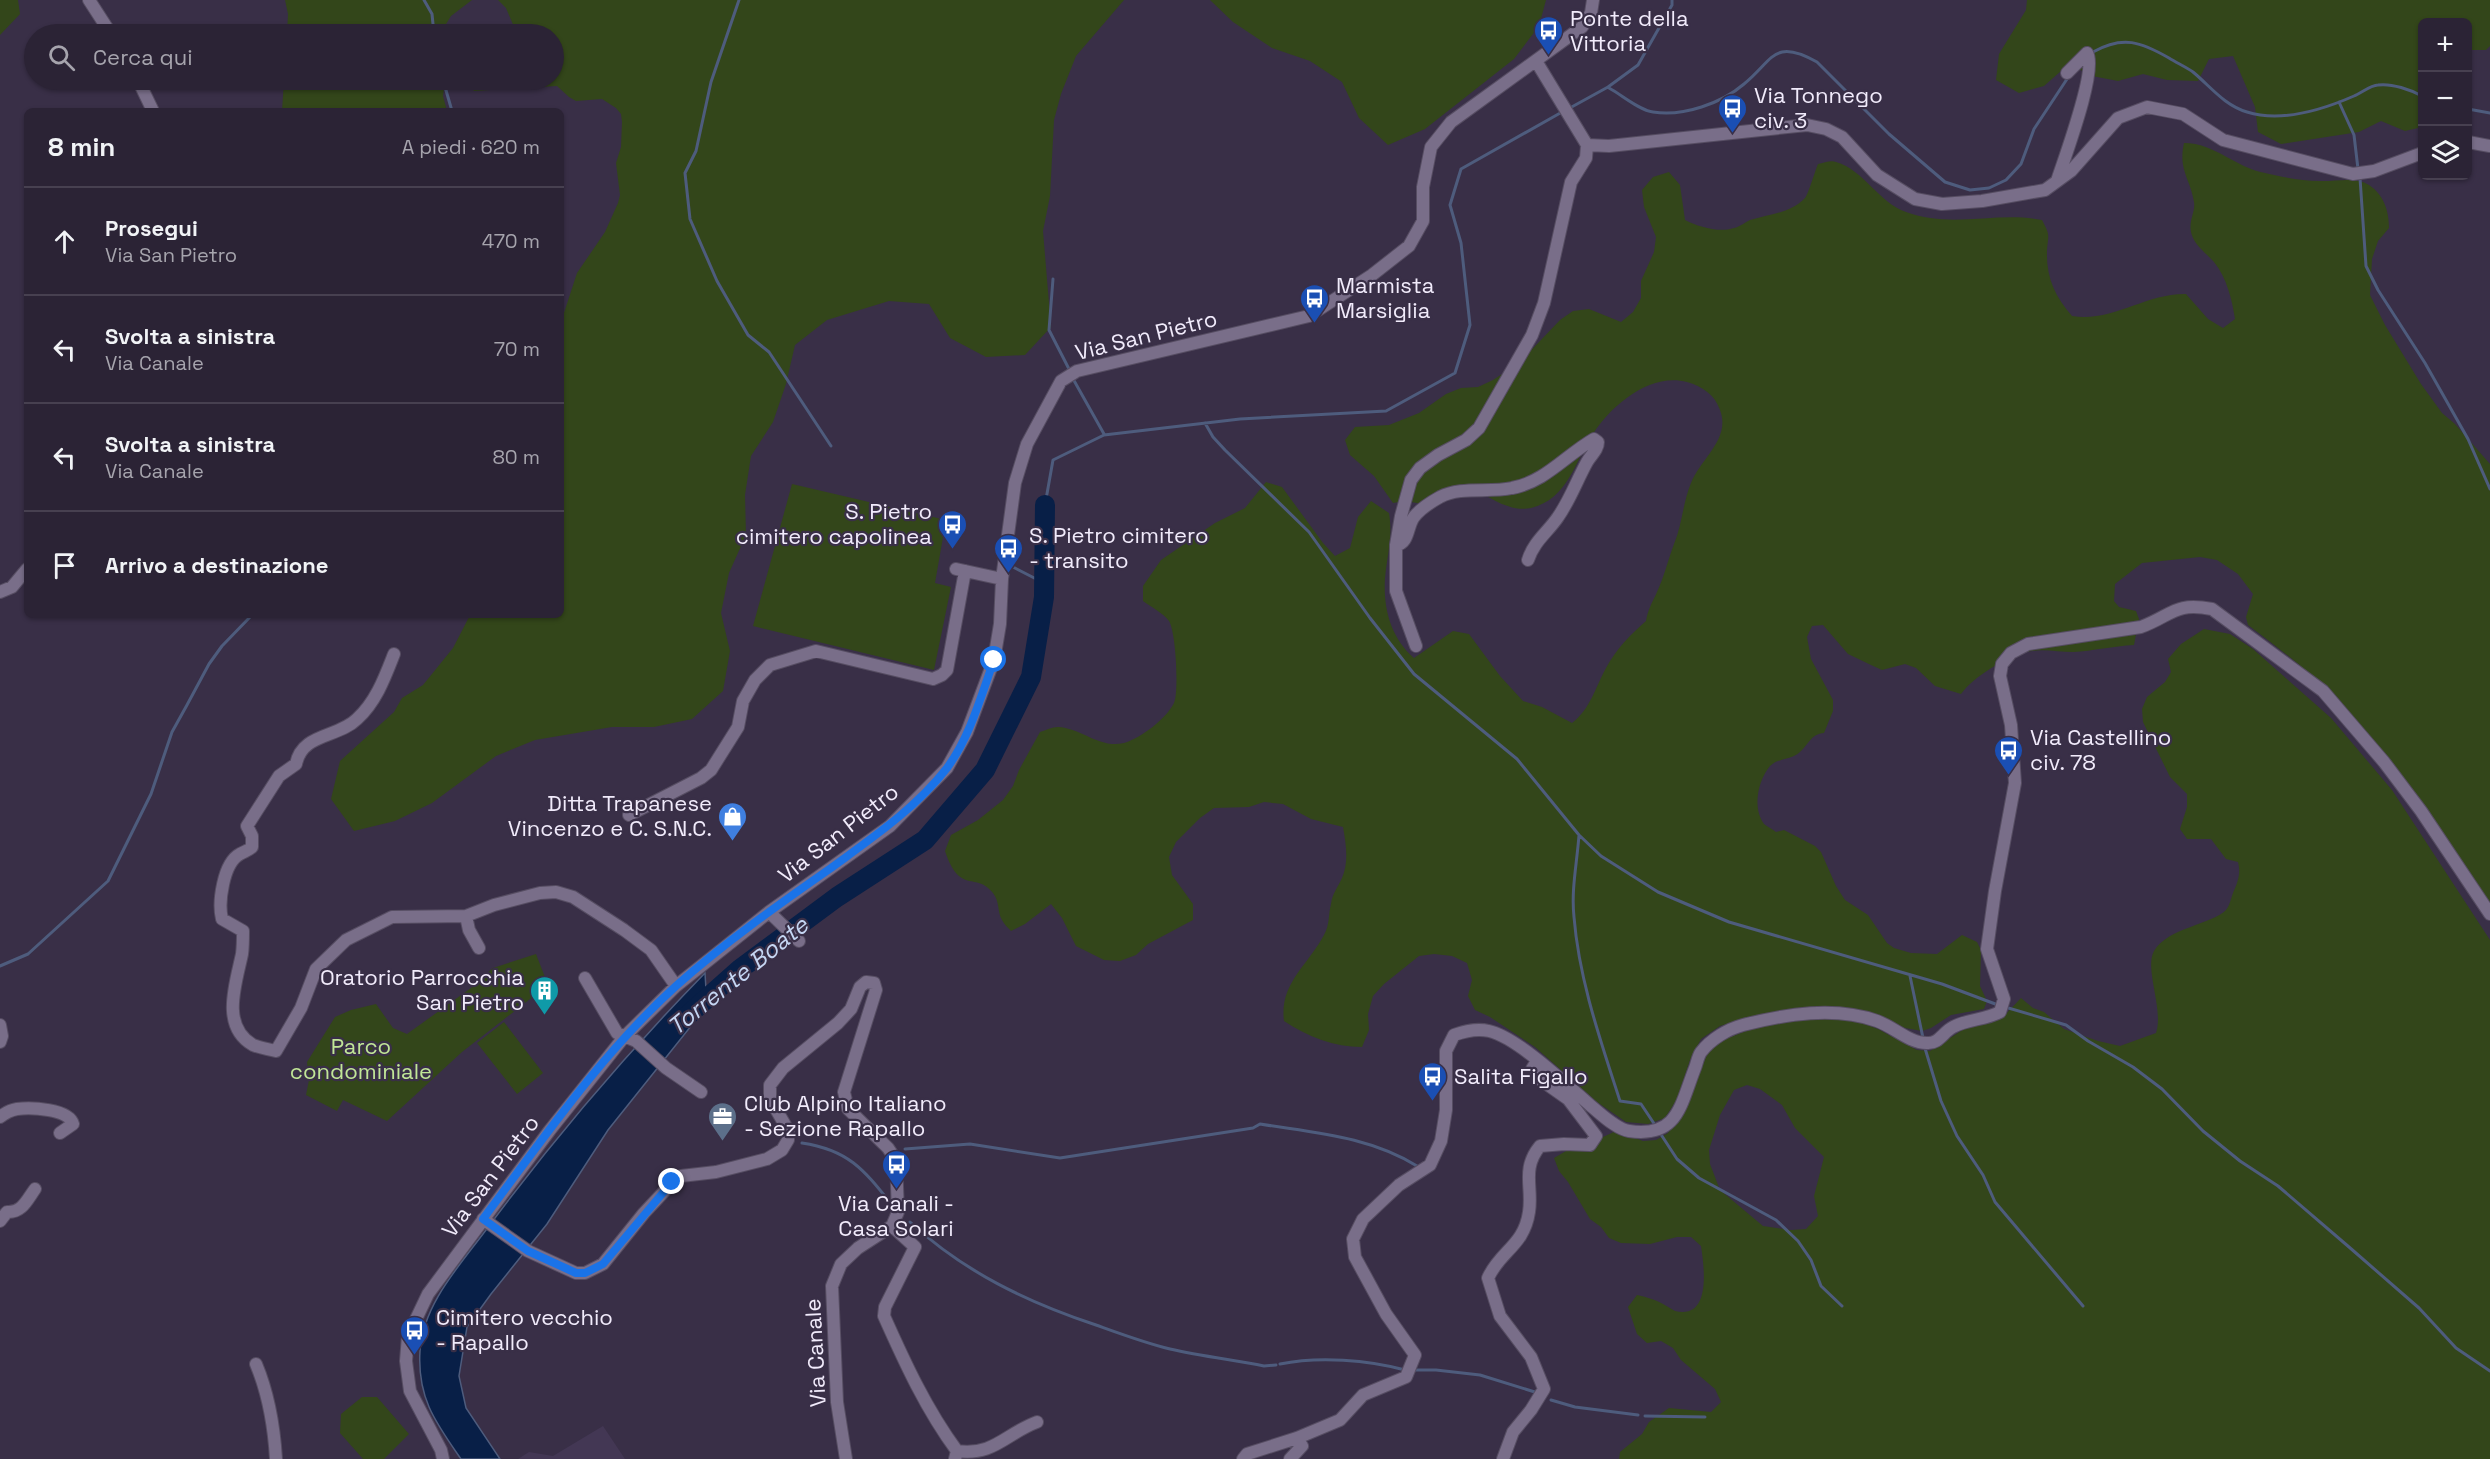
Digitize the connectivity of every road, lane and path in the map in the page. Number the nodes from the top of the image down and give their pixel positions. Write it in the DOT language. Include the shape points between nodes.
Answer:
graph roads {
  1 [pos="89,0"];
  2 [pos="1593,0"];
  3 [pos="105,24"];
  4 [pos="1536,61"];
  5 [pos="2067,73"];
  6 [pos="143,90"];
  7 [pos="152,108"];
  8 [pos="2472,143"];
  9 [pos="1587,145"];
  10 [pos="2490,146"];
  11 [pos="2418,154"];
  12 [pos="2057,181"];
  13 [pos="1396,545"];
  14 [pos="1528,560"];
  15 [pos="24,573"];
  16 [pos="1002,579"];
  17 [pos="0,592"];
  18 [pos="1416,646"];
  19 [pos="394,654"];
  20 [pos="629,815"];
  21 [pos="769,912"];
  22 [pos="2490,914"];
  23 [pos="466,916"];
  24 [pos="796,939"];
  25 [pos="479,948"];
  26 [pos="585,978"];
  27 [pos="676,986"];
  28 [pos="0,1025"];
  29 [pos="630,1039"];
  30 [pos="0,1042"];
  31 [pos="1537,1061"];
  32 [pos="701,1092"];
  33 [pos="0,1117"];
  34 [pos="60,1132"];
  35 [pos="35,1189"];
  36 [pos="0,1221"];
  37 [pos="486,1221"];
  38 [pos="892,1226"];
  39 [pos="256,1364"];
  40 [pos="1037,1422"];
  41 [pos="1297,1438"];
  42 [pos="956,1455"];
  43 [pos="276,1459"];
  44 [pos="443,1459"];
  45 [pos="846,1459"];
  46 [pos="1243,1459"];
  47 [pos="1290,1459"];
  48 [pos="1503,1459"];
  1 -- 3 [label="street"];
  2 -- 4 [label="street, Via San Pietro" via="1591,13 1582,27"];
  4 -- 9 [label="street"];
  4 -- 16 [label="street, Via San Pietro" via="1451,122 1431,147 1423,187 1423,221 1409,246 1372,275 1309,316 1077,371 1061,381 1027,444 1015,483"];
  5 -- 12 [label="street" via="2087,53 2091,64 2088,82"];
  6 -- 7 [label="street"];
  8 -- 10 [label="street"];
  9 -- 12 [label="street" via="1609,146 1807,124 1842,138 1877,176 1915,200 1942,204 1982,201 2045,190"];
  9 -- 13 [label="street" via="1586,158 1571,182 1544,303 1532,336 1479,428 1420,468 1411,480"];
  11 -- 12 [label="street" via="2374,171 2353,174 2223,140 2183,114 2147,107 2118,118 2071,171"];
  13 -- 14 [label="street" via="1406,540 1408,526 1415,516 1440,497 1458,491 1512,488 1537,480 1577,449 1594,439 1598,441 1567,502 1540,536"];
  13 -- 18 [label="street" via="1396,591"];
  15 -- 17 [label="street" via="12,587"];
  16 -- 20 [label="street" via="960,570 947,670 933,679 816,651 770,665 743,701 738,727 711,770"];
  16 -- 21 [label="street, Via San Pietro" via="994,660 967,732 947,768 890,826"];
  19 -- 23 [label="street" via="382,685 357,720 311,741 298,752 296,764 279,776 247,826 252,847 239,854 225,875 222,919 243,931 233,991 233,1012 240,1035 255,1046 276,1051 301,1008 316,969 346,940 392,917"];
  21 -- 24 [label="street"];
  21 -- 27 [label="street, Via San Pietro"];
  22 -- 31 [label="street" via="2421,811 2323,691 2235,624 2212,609 2193,605 2176,608 2141,627 2028,644 2011,653 2002,664 2000,676 2011,725 2015,783 1987,949 2004,999 2000,1012 1951,1028 1929,1044 1878,1021 1848,1014 1800,1014 1740,1026 1715,1038 1701,1052 1680,1108 1670,1124 1651,1133 1625,1130"];
  23 -- 25 [label="street"];
  23 -- 27 [label="street" via="494,904 540,893 573,897 651,950"];
  26 -- 29 [label="street" via="617,1033"];
  27 -- 29 [label="street, Via San Pietro"];
  28 -- 30 [label="street"];
  29 -- 32 [label="street"];
  29 -- 37 [label="street, Via San Pietro" via="550,1130"];
  31 -- 41 [label="street" via="1513,1042 1490,1031 1468,1030 1454,1035 1446,1052 1446,1110 1441,1141 1430,1166 1399,1185 1363,1219 1353,1239 1355,1257 1414,1355 1406,1377 1363,1395 1341,1420"];
  31 -- 48 [label="street" via="1532,1069 1568,1099 1596,1136 1590,1145 1540,1146 1530,1158 1529,1212 1519,1241 1494,1266 1488,1278 1500,1316 1531,1357 1544,1389 1513,1432"];
  33 -- 34 [label="street" via="17,1109 62,1112 73,1124"];
  35 -- 36 [label="street" via="21,1209 7,1212"];
  37 -- 38 [label="street" via="528,1251 576,1273 603,1264 644,1213 681,1176 767,1159 782,1150 788,1130 770,1099 770,1085 783,1068 838,1023 866,982 874,983 876,990 844,1092 848,1109 896,1160 898,1212"];
  37 -- 44 [label="street, Via San Pietro" via="428,1294 405,1347 410,1391"];
  38 -- 42 [label="street" via="915,1247 884,1316 915,1385"];
  38 -- 45 [label="street, Via Canale" via="841,1264 832,1286 837,1402"];
  39 -- 43 [label="street" via="267,1391"];
  40 -- 42 [label="street" via="991,1449"];
  41 -- 46 [label="street" via="1247,1454"];
  41 -- 47 [label="street" via="1302,1446"];
}
